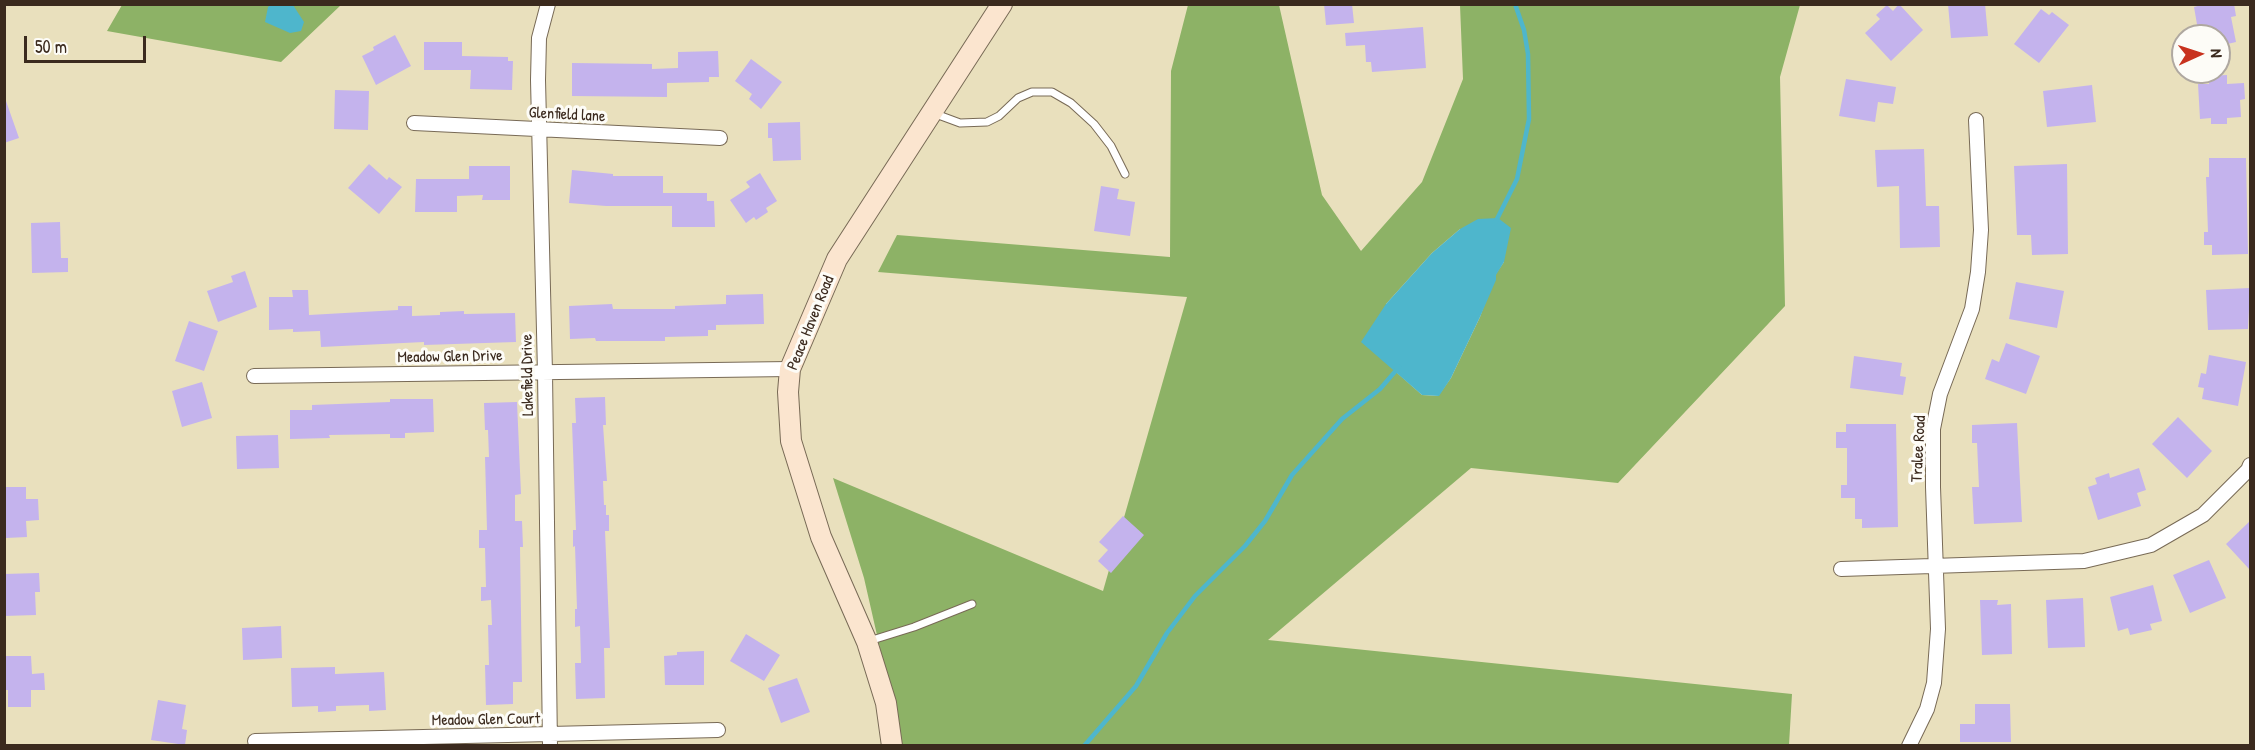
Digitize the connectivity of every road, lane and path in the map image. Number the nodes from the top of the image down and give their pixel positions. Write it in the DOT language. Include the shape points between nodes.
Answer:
graph roads {
  1 [pos="548,4"];
  2 [pos="1002,4"];
  3 [pos="932,113"];
  4 [pos="1976,120"];
  5 [pos="414,123"];
  6 [pos="539,130"];
  7 [pos="720,138"];
  8 [pos="1125,174"];
  9 [pos="790,369"];
  10 [pos="545,373"];
  11 [pos="254,376"];
  12 [pos="2250,465"];
  13 [pos="1937,566"];
  14 [pos="1842,569"];
  15 [pos="972,604"];
  16 [pos="867,642"];
  17 [pos="717,730"];
  18 [pos="550,740"];
  19 [pos="255,741"];
  20 [pos="892,746"];
  21 [pos="1910,746"];
  1 -- 6 [label="street, Lakefield Drive" via="540,38"];
  2 -- 3 [label="main road, Peace Haven Road"];
  3 -- 8 [label="lane" via="960,123 987,122 1032,92 1052,92 1094,124"];
  3 -- 9 [label="main road, Peace Haven Road" via="837,259"];
  4 -- 13 [label="street, Tralee Road" via="1981,230 1978,272 1972,309 1940,394 1933,429"];
  5 -- 6 [label="street, Glenfield lane"];
  6 -- 7 [label="street, Glenfield lane"];
  6 -- 10 [label="street, Lakefield Drive"];
  9 -- 10 [label="street, Meadow Glen Drive"];
  9 -- 16 [label="main road, Peace Haven Road" via="791,441 821,537"];
  10 -- 11 [label="street, Meadow Glen Drive"];
  10 -- 18 [label="street, Lakefield Drive"];
  12 -- 13 [label="street" via="2204,515 2151,545 2084,561"];
  13 -- 14 [label="street"];
  13 -- 21 [label="street, Tralee Road" via="1934,683"];
  15 -- 16 [label="lane"];
  16 -- 20 [label="main road, Peace Haven Road" via="886,703"];
  17 -- 18 [label="street, Meadow Glen Court"];
  18 -- 19 [label="street, Meadow Glen Court"];
}
